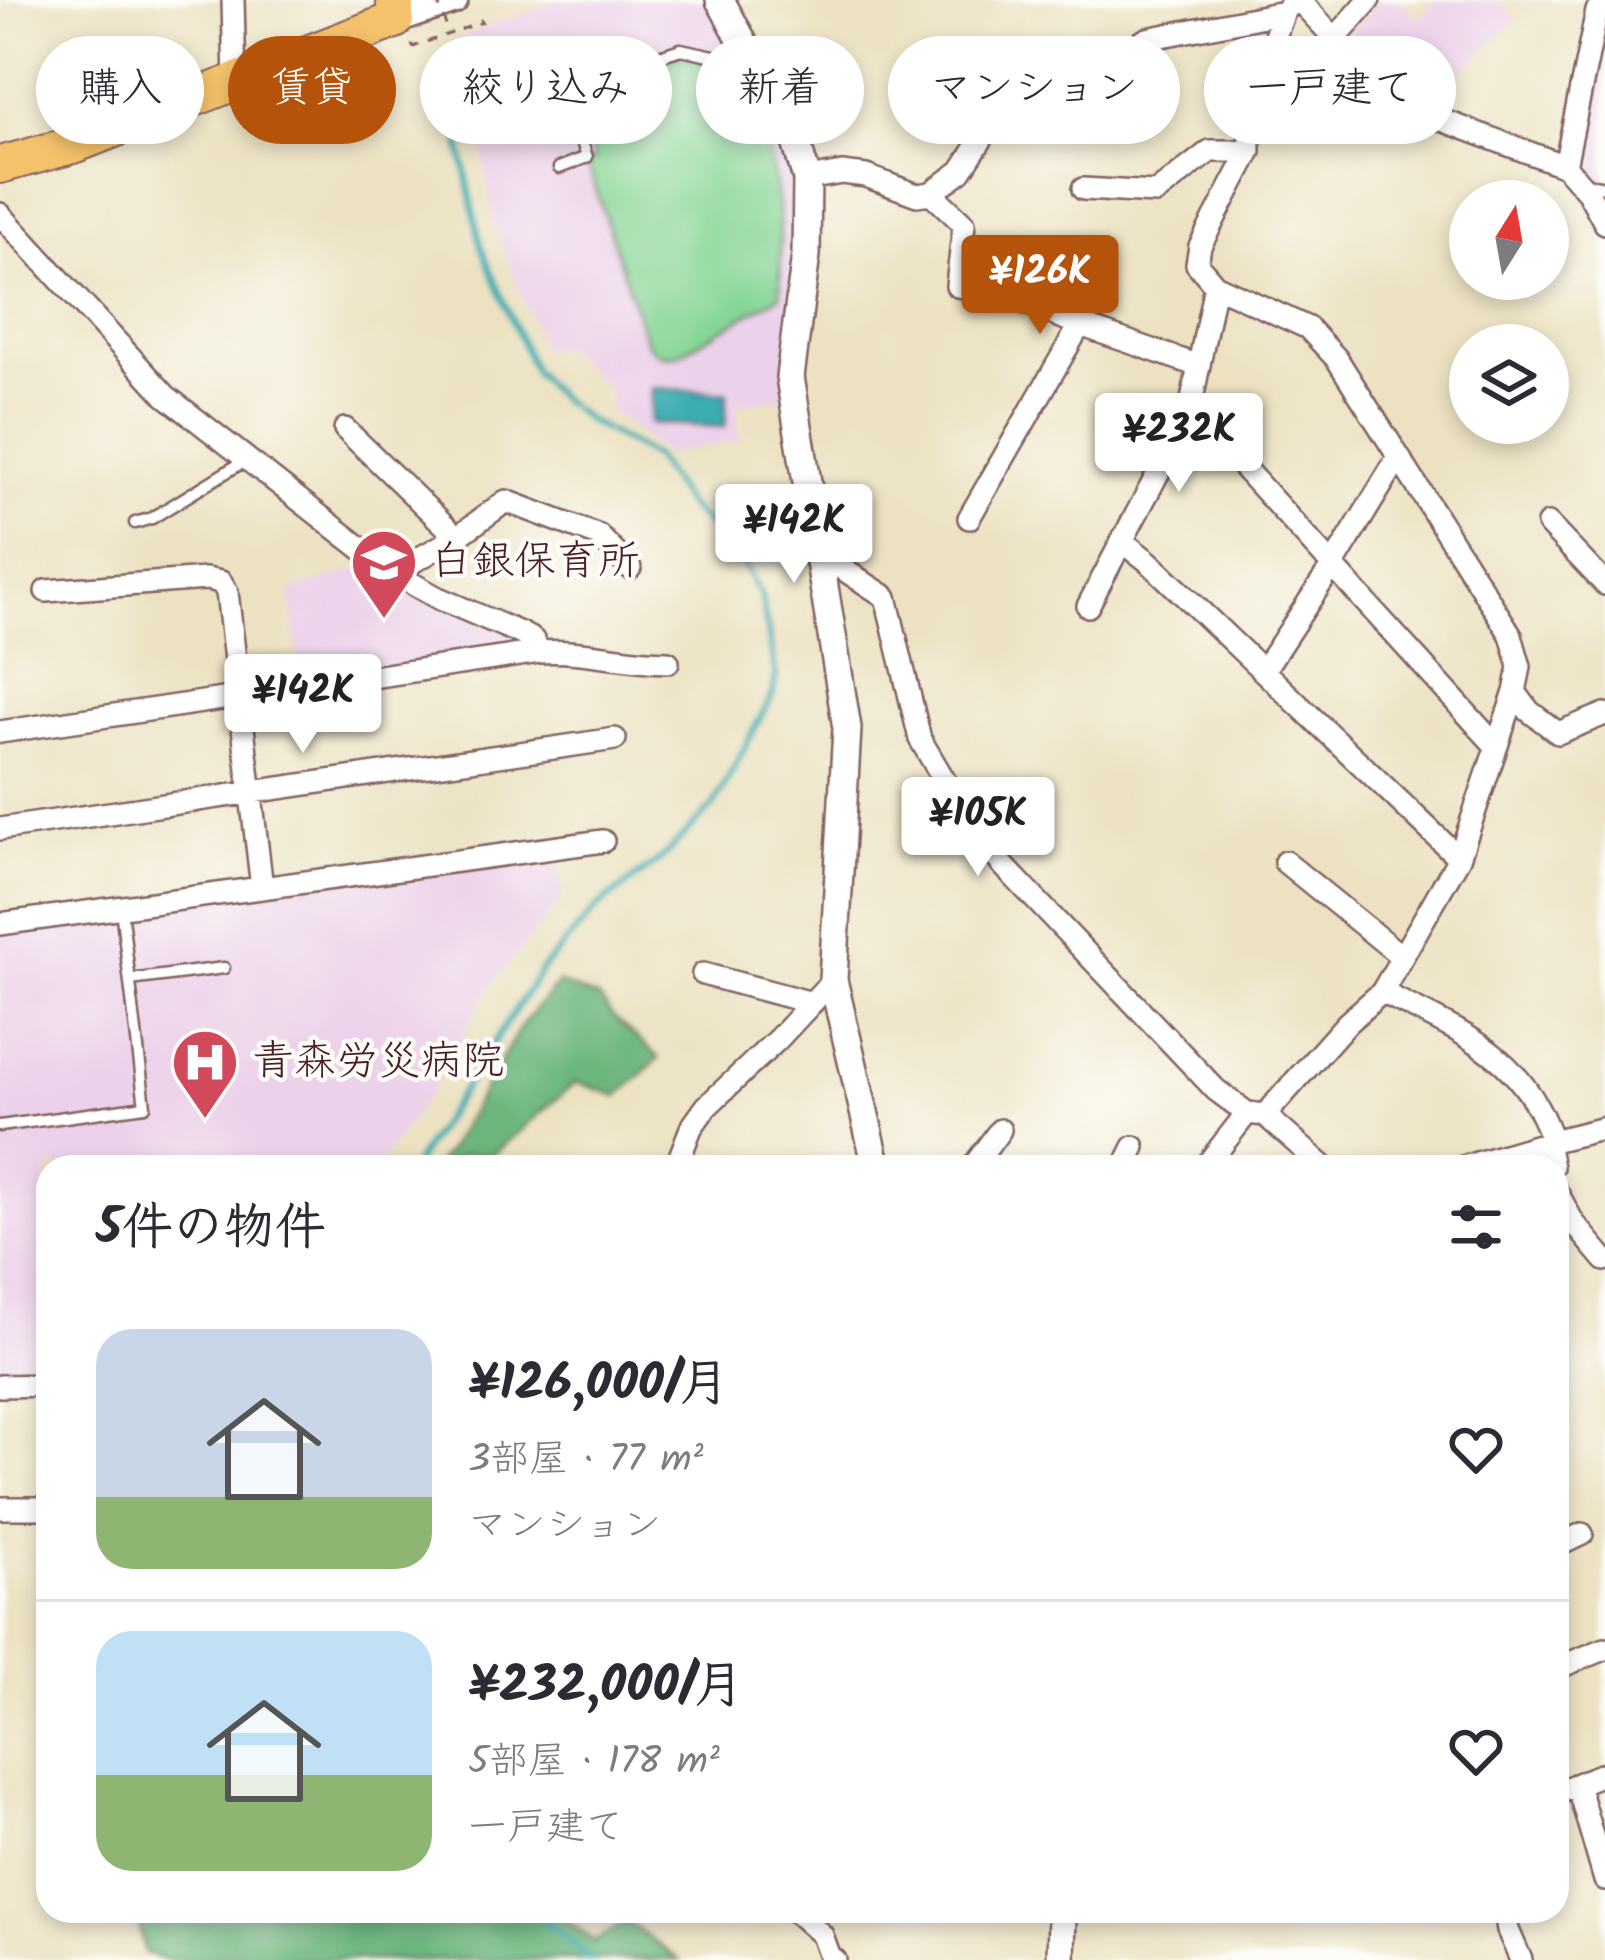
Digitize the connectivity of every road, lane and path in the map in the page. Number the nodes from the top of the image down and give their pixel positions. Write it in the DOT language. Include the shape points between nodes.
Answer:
graph roads {
  1 [pos="233,0"];
  2 [pos="437,0"];
  3 [pos="454,0"];
  4 [pos="720,0"];
  5 [pos="1369,0"];
  6 [pos="1293,4"];
  7 [pos="1596,7"];
  8 [pos="480,20"];
  9 [pos="401,21"];
  10 [pos="449,34"];
  11 [pos="234,36"];
  12 [pos="361,36"];
  13 [pos="739,36"];
  14 [pos="1331,36"];
  15 [pos="1338,36"];
  16 [pos="696,52"];
  17 [pos="228,86"];
  18 [pos="1456,127"];
  19 [pos="797,144"];
  20 [pos="1250,151"];
  21 [pos="0,164"];
  22 [pos="559,168"];
  23 [pos="1572,174"];
  24 [pos="807,179"];
  25 [pos="1605,187"];
  26 [pos="1083,189"];
  27 [pos="931,193"];
  28 [pos="0,214"];
  29 [pos="1605,223"];
  30 [pos="1215,285"];
  31 [pos="1080,325"];
  32 [pos="1196,365"];
  33 [pos="1189,415"];
  34 [pos="345,429"];
  35 [pos="1398,458"];
  36 [pos="248,459"];
  37 [pos="968,518"];
  38 [pos="135,523"];
  39 [pos="1548,524"];
  40 [pos="457,537"];
  41 [pos="1122,542"];
  42 [pos="821,555"];
  43 [pos="1334,565"];
  44 [pos="630,568"];
  45 [pos="393,573"];
  46 [pos="1605,584"];
  47 [pos="46,591"];
  48 [pos="1088,606"];
  49 [pos="540,652"];
  50 [pos="668,662"];
  51 [pos="1263,671"];
  52 [pos="1515,692"];
  53 [pos="237,699"];
  54 [pos="1605,714"];
  55 [pos="0,732"];
  56 [pos="615,739"];
  57 [pos="1496,746"];
  58 [pos="250,792"];
  59 [pos="0,829"];
  60 [pos="603,841"];
  61 [pos="1459,858"];
  62 [pos="1285,862"];
  63 [pos="262,888"];
  64 [pos="121,907"];
  65 [pos="0,924"];
  66 [pos="1401,956"];
  67 [pos="224,968"];
  68 [pos="703,974"];
  69 [pos="130,980"];
  70 [pos="833,980"];
  71 [pos="1382,992"];
  72 [pos="812,1003"];
  73 [pos="1256,1114"];
  74 [pos="0,1126"];
  75 [pos="1000,1130"];
  76 [pos="1604,1130"];
  77 [pos="1550,1142"];
  78 [pos="681,1155"];
  79 [pos="875,1155"];
  80 [pos="982,1155"];
  81 [pos="1217,1155"];
  82 [pos="1309,1155"];
  83 [pos="1505,1155"];
  84 [pos="1551,1155"];
  85 [pos="1569,1214"];
  86 [pos="1605,1260"];
  87 [pos="0,1385"];
  88 [pos="36,1385"];
  89 [pos="0,1508"];
  90 [pos="36,1508"];
  91 [pos="1582,1534"];
  92 [pos="1569,1540"];
  93 [pos="1605,1649"];
  94 [pos="1569,1662"];
  95 [pos="1605,1773"];
  96 [pos="1569,1787"];
  97 [pos="1569,1793"];
  98 [pos="1605,1880"];
  99 [pos="808,1923"];
  100 [pos="1062,1923"];
  101 [pos="1507,1923"];
  102 [pos="835,1960"];
  103 [pos="1061,1960"];
  104 [pos="1521,1960"];
  1 -- 11 [label="street"];
  2 -- 10 [label="path, bridge"];
  3 -- 9 [label="street"];
  4 -- 13 [label="street"];
  5 -- 15 [label="street"];
  6 -- 14 [label="street"];
  6 -- 20 [label="street" via="1249,106"];
  6 -- 27 [label="street" via="1147,38 1052,96 1013,109 991,125 961,172"];
  7 -- 23 [label="street"];
  8 -- 10 [label="path"];
  9 -- 10 [label="path" via="413,47"];
  9 -- 12 [label="main road"];
  16 -- 22 [label="lane" via="680,49 564,87 586,157"];
  17 -- 21 [label="main road"];
  18 -- 23 [label="street"];
  19 -- 24 [label="street"];
  20 -- 26 [label="street" via="1210,151 1156,193"];
  20 -- 30 [label="street" via="1200,245 1197,264"];
  23 -- 25 [label="lane"];
  23 -- 29 [label="street"];
  24 -- 27 [label="street" via="842,173"];
  24 -- 42 [label="street" via="790,377"];
  27 -- 31 [label="street" via="964,224 957,286 1008,295"];
  28 -- 36 [label="street" via="166,396"];
  30 -- 32 [label="street"];
  30 -- 35 [label="street" via="1308,328 1337,359"];
  31 -- 32 [label="street"];
  31 -- 37 [label="street"];
  32 -- 33 [label="street"];
  33 -- 41 [label="street"];
  33 -- 43 [label="street"];
  34 -- 40 [label="street"];
  35 -- 43 [label="street"];
  35 -- 52 [label="street" via="1511,635 1520,668"];
  36 -- 38 [label="lane"];
  36 -- 45 [label="street"];
  39 -- 46 [label="street"];
  40 -- 44 [label="street" via="506,500 599,536"];
  40 -- 45 [label="street"];
  41 -- 48 [label="street"];
  41 -- 51 [label="street"];
  42 -- 70 [label="street" via="847,728"];
  42 -- 73 [label="street" via="886,597 920,739 969,822 1195,1069"];
  43 -- 51 [label="street"];
  43 -- 57 [label="street"];
  45 -- 49 [label="street" via="520,632"];
  47 -- 53 [label="street" via="221,582"];
  49 -- 50 [label="street"];
  49 -- 53 [label="street"];
  51 -- 61 [label="street"];
  52 -- 54 [label="street" via="1558,733"];
  52 -- 57 [label="street"];
  53 -- 55 [label="street"];
  53 -- 58 [label="street"];
  56 -- 58 [label="street"];
  57 -- 61 [label="street"];
  58 -- 59 [label="street"];
  58 -- 63 [label="street"];
  60 -- 63 [label="street"];
  61 -- 66 [label="street"];
  62 -- 66 [label="street"];
  63 -- 64 [label="street"];
  64 -- 65 [label="street"];
  64 -- 69 [label="lane"];
  66 -- 71 [label="street"];
  67 -- 69 [label="lane"];
  68 -- 72 [label="street"];
  69 -- 74 [label="lane" via="145,1106"];
  70 -- 72 [label="street"];
  70 -- 79 [label="street"];
  71 -- 73 [label="street"];
  71 -- 77 [label="street" via="1490,1048 1543,1114"];
  72 -- 78 [label="street" via="706,1107"];
  73 -- 81 [label="street"];
  73 -- 82 [label="street"];
  75 -- 80 [label="street"];
  76 -- 77 [label="street"];
  77 -- 83 [label="street"];
  77 -- 84 [label="street"];
  85 -- 86 [label="street"];
  87 -- 88 [label="street"];
  89 -- 90 [label="street"];
  91 -- 92 [label="street"];
  93 -- 94 [label="street"];
  95 -- 96 [label="street"];
  97 -- 98 [label="street"];
  99 -- 102 [label="street"];
  100 -- 103 [label="street"];
  101 -- 104 [label="street"];
}
